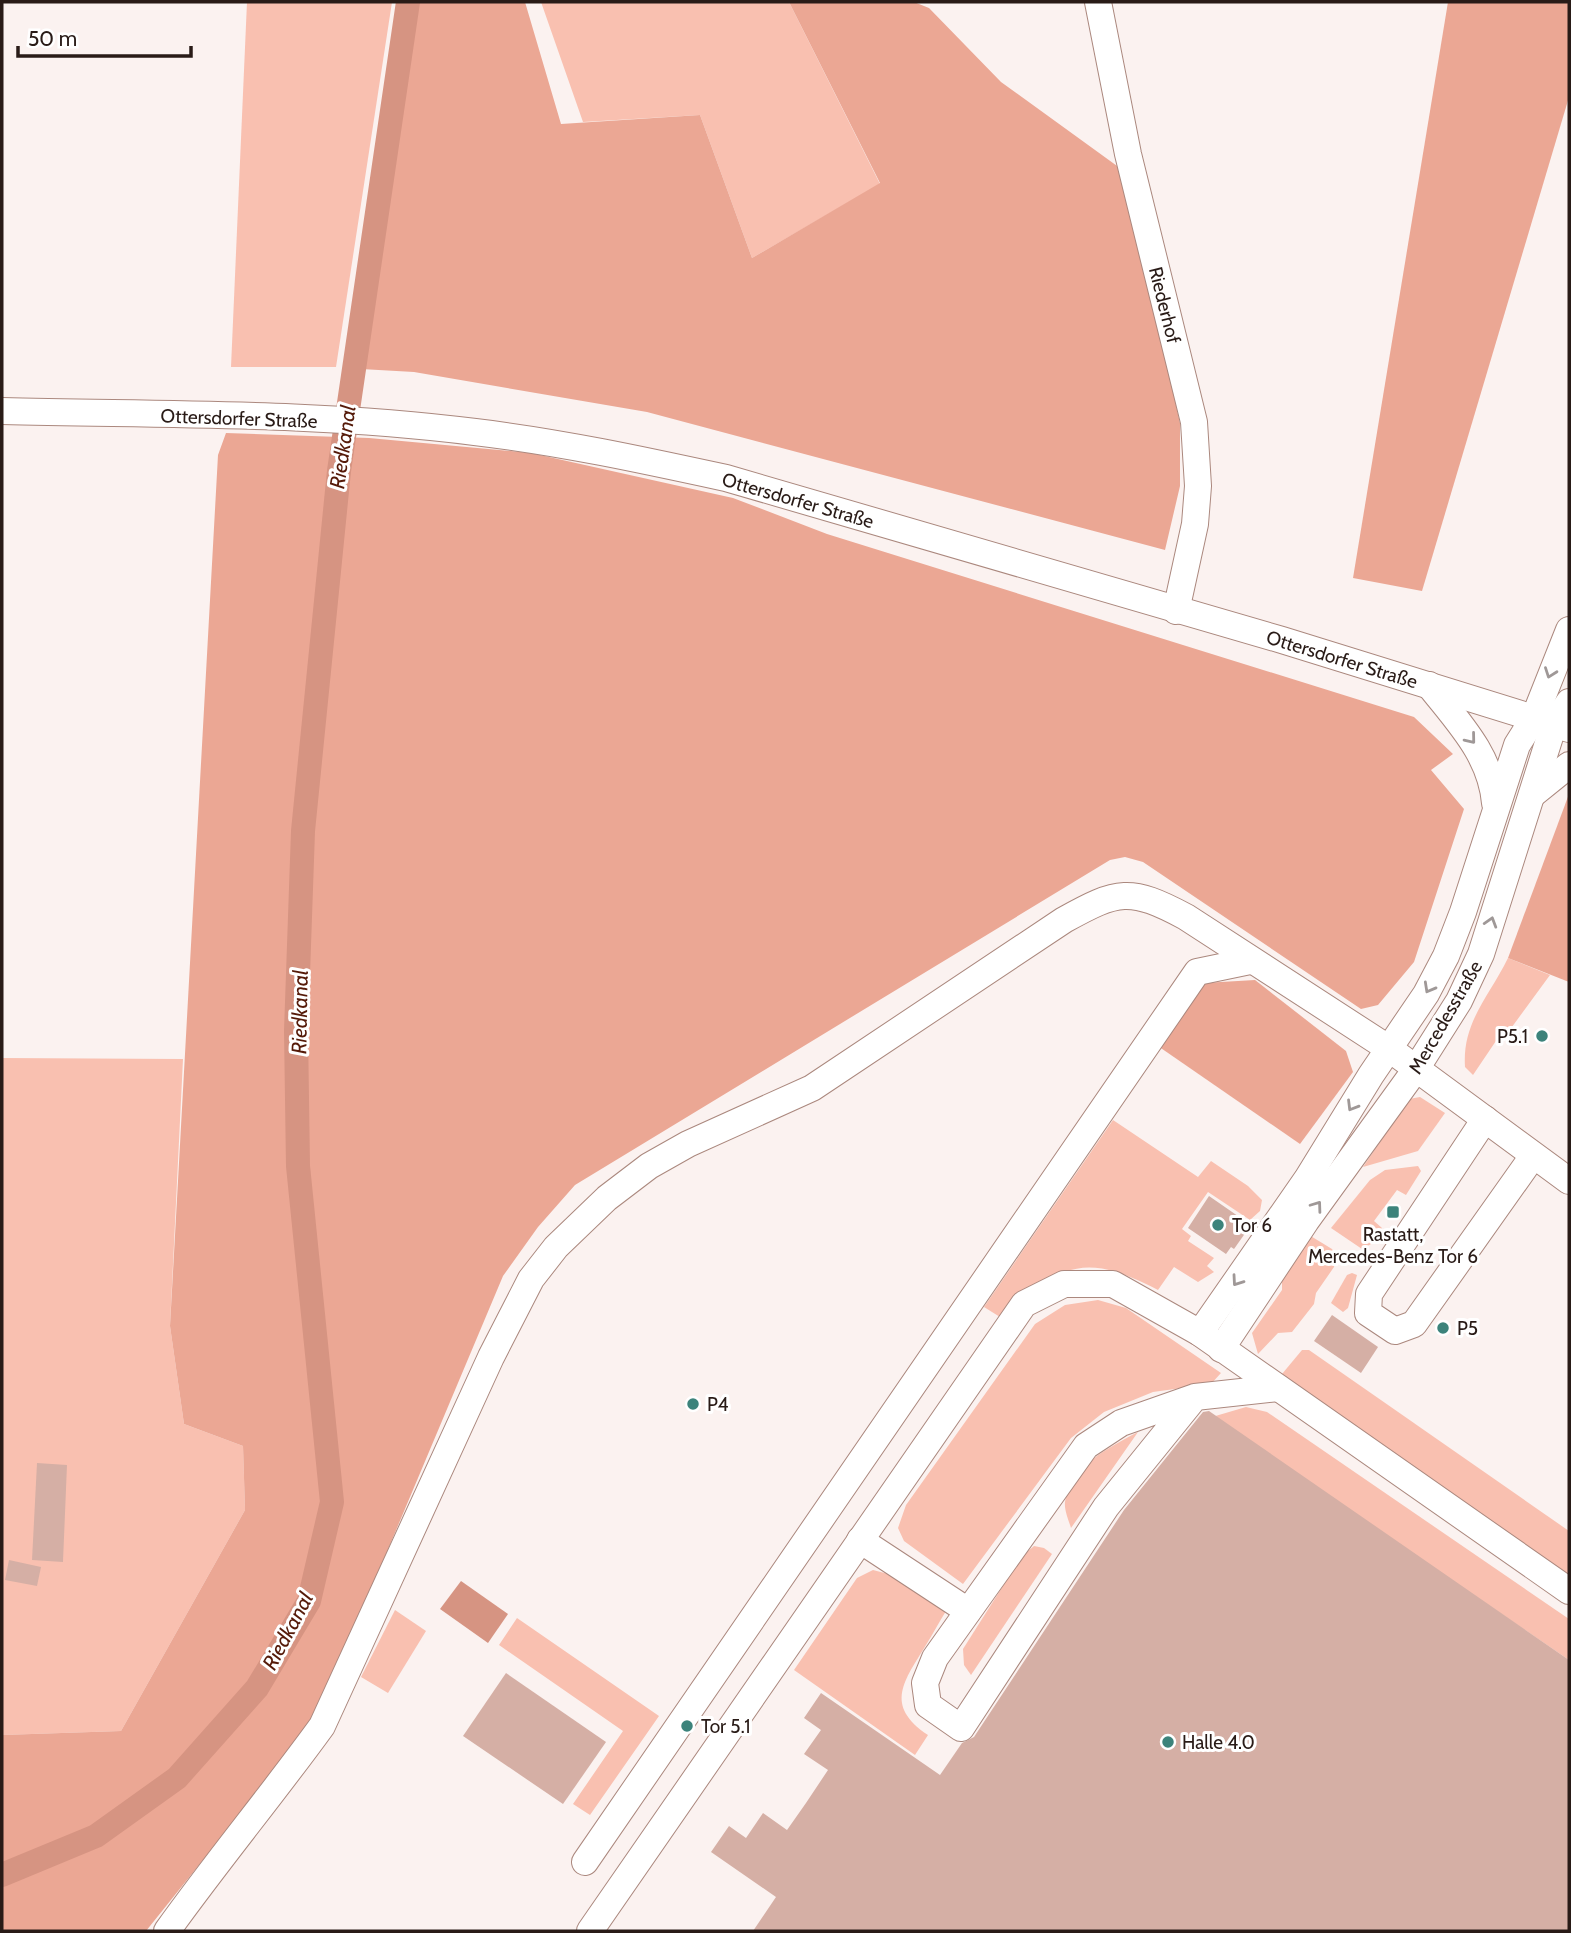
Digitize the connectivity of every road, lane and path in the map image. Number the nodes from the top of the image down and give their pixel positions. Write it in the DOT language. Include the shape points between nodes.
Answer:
graph roads {
  1 [pos="1098,2"];
  2 [pos="2,411"];
  3 [pos="1176,611"];
  4 [pos="1569,630"];
  5 [pos="1429,685"];
  6 [pos="1569,702"];
  7 [pos="1552,723"];
  8 [pos="1569,765"];
  9 [pos="1531,797"];
  10 [pos="1495,810"];
  11 [pos="1250,961"];
  12 [pos="1391,1050"];
  13 [pos="1416,1069"];
  14 [pos="1485,1119"];
  15 [pos="1533,1156"];
  16 [pos="1569,1181"];
  17 [pos="1282,1235"];
  18 [pos="1211,1341"];
  19 [pos="1278,1388"];
  20 [pos="1195,1397"];
  21 [pos="860,1540"];
  22 [pos="1569,1591"];
  23 [pos="968,1611"];
  24 [pos="585,1862"];
  25 [pos="167,1931"];
  26 [pos="590,1931"];
  1 -- 3 [label="street, Riederhof" via="1128,154 1194,422 1195,524"];
  2 -- 3 [label="street, Ottersdorfer Straße" via="318,420 473,431 562,444 726,478"];
  3 -- 5 [label="street, Ottersdorfer Straße"];
  4 -- 7 [label="street, one-way"];
  5 -- 7 [label="street, Ottersdorfer Straße"];
  5 -- 10 [label="street, one-way" via="1479,748"];
  6 -- 7 [label="street"];
  7 -- 9 [label="street, Mercedesstraße"];
  7 -- 10 [label="street, Mercedesstraße" via="1517,745"];
  8 -- 9 [label="street"];
  13 -- 9 [label="street, Mercedesstraße, one-way" via="1481,954"];
  10 -- 12 [label="street, Mercedesstraße, one-way" via="1446,956"];
  11 -- 12 [label="street"];
  11 -- 24 [label="street" via="1197,972"];
  11 -- 25 [label="street" via="1156,901 1129,894 1102,899 812,1088 688,1144 607,1198 556,1247 531,1279 322,1726"];
  12 -- 13 [label="street"];
  12 -- 17 [label="street, Mercedesstraße, one-way" via="1307,1179"];
  13 -- 14 [label="street"];
  17 -- 13 [label="street, Mercedesstraße, one-way"];
  14 -- 15 [label="street"];
  14 -- 15 [label="street" via="1369,1294 1368,1313 1395,1331 1414,1324"];
  15 -- 16 [label="street"];
  17 -- 18 [label="street"];
  18 -- 19 [label="street"];
  18 -- 21 [label="street" via="1113,1284 1064,1284 1024,1304"];
  19 -- 20 [label="street"];
  19 -- 22 [label="street"];
  20 -- 23 [label="street" via="1121,1423 1086,1446"];
  20 -- 23 [label="street" via="1106,1507 961,1728 928,1705 925,1683 935,1658"];
  21 -- 23 [label="street"];
  21 -- 26 [label="street"];
}
